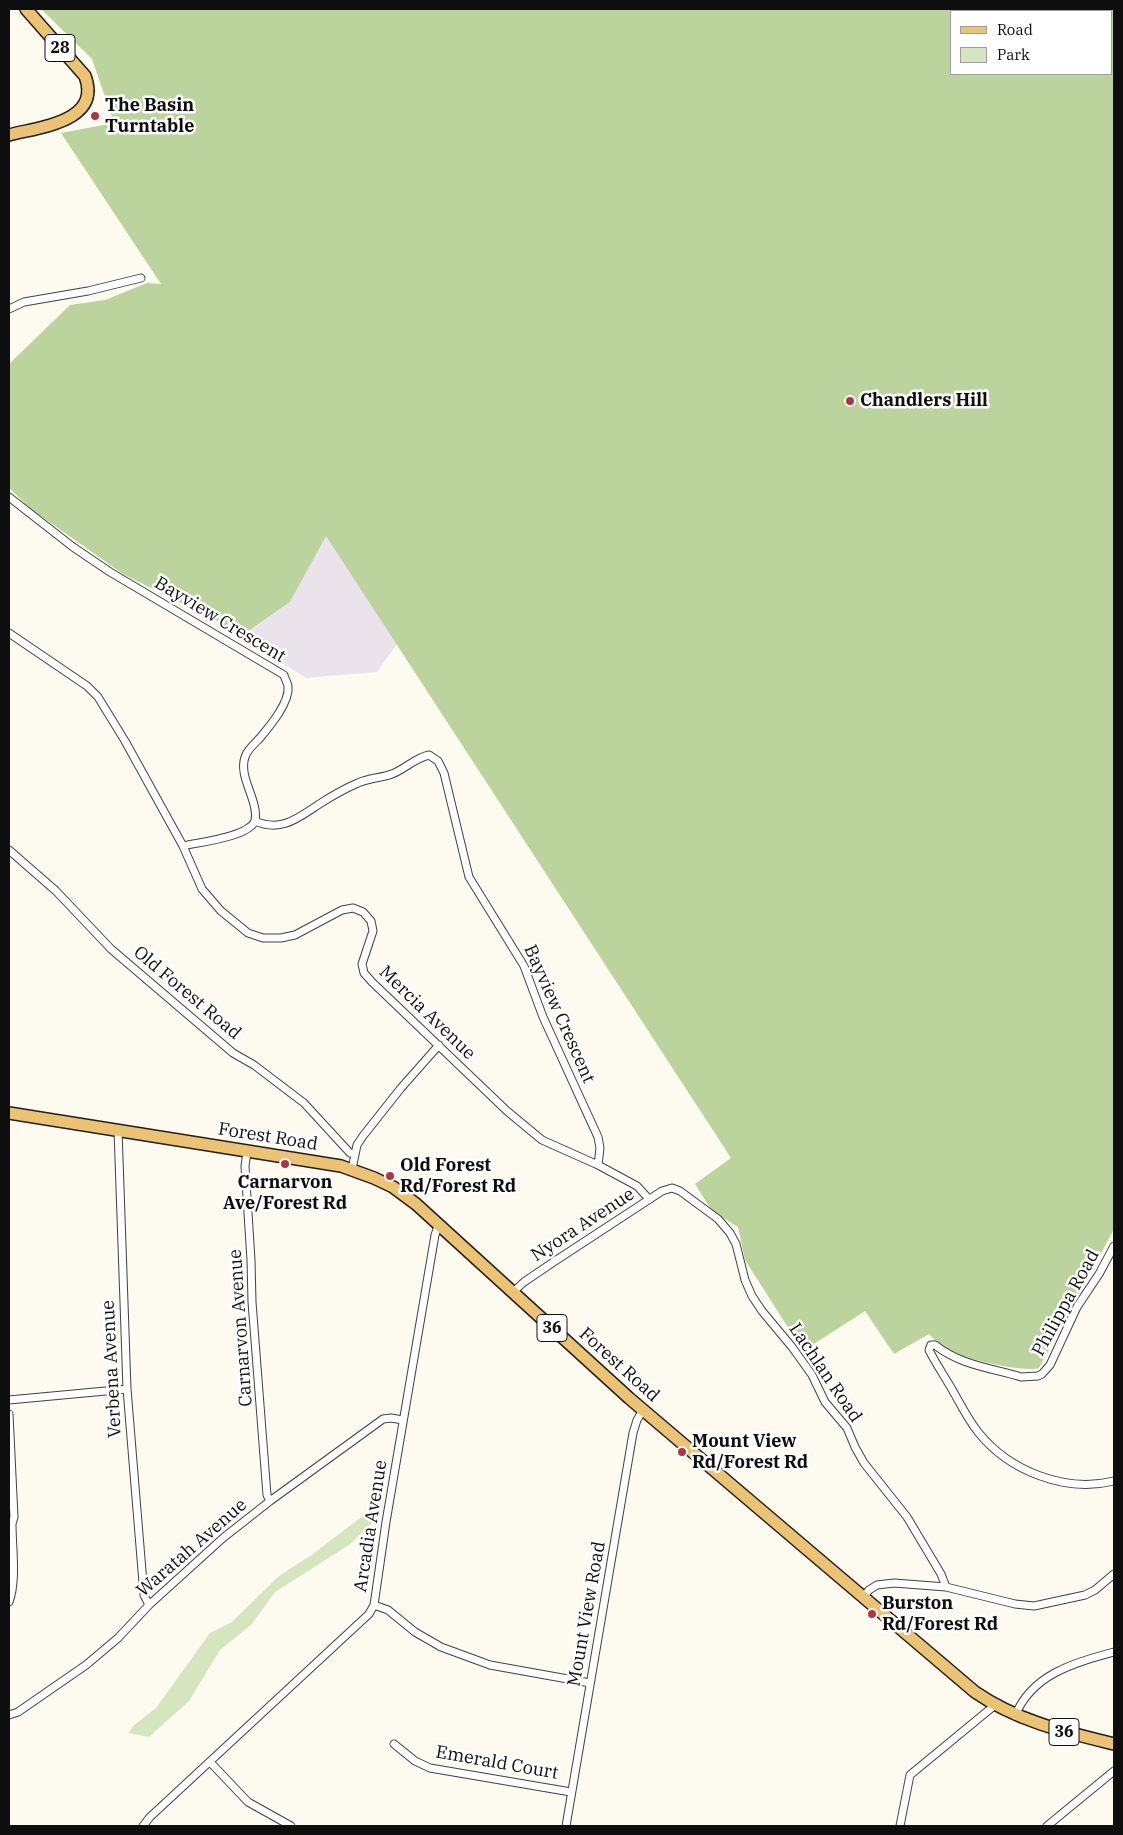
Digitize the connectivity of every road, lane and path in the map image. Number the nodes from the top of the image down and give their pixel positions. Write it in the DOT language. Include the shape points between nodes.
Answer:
graph roads {
  1 [pos="26,9"];
  2 [pos="9,135"];
  3 [pos="141,278"];
  4 [pos="9,309"];
  5 [pos="9,497"];
  6 [pos="9,633"];
  7 [pos="255,820"];
  8 [pos="183,846"];
  9 [pos="9,850"];
  10 [pos="438,1044"];
  11 [pos="9,1113"];
  12 [pos="118,1130"];
  13 [pos="357,1144"];
  14 [pos="247,1152"];
  15 [pos="350,1153"];
  16 [pos="598,1165"];
  17 [pos="347,1167"];
  18 [pos="672,1188"];
  19 [pos="649,1199"];
  20 [pos="439,1224"];
  21 [pos="1114,1246"];
  22 [pos="513,1292"];
  23 [pos="127,1389"];
  24 [pos="9,1400"];
  25 [pos="643,1410"];
  26 [pos="9,1414"];
  27 [pos="403,1420"];
  28 [pos="1114,1481"];
  29 [pos="270,1502"];
  30 [pos="10,1524"];
  31 [pos="1114,1574"];
  32 [pos="946,1587"];
  33 [pos="863,1597"];
  34 [pos="9,1602"];
  35 [pos="149,1605"];
  36 [pos="374,1605"];
  37 [pos="1114,1652"];
  38 [pos="590,1683"];
  39 [pos="994,1705"];
  40 [pos="9,1715"];
  41 [pos="1015,1716"];
  42 [pos="394,1744"];
  43 [pos="1114,1744"];
  44 [pos="210,1762"];
  45 [pos="1114,1771"];
  46 [pos="571,1792"];
  47 [pos="143,1826"];
  48 [pos="291,1826"];
  49 [pos="566,1826"];
  50 [pos="900,1826"];
  51 [pos="1047,1826"];
  1 -- 2 [label="main road, 28" via="85,76 87,96 82,108 71,117"];
  3 -- 4 [label="street" via="24,302"];
  5 -- 7 [label="street, Bayview Crescent" via="110,572 284,676 288,694 281,709 244,758"];
  6 -- 8 [label="street, Mercia Avenue" via="98,697"];
  7 -- 8 [label="street" via="253,825 230,835"];
  7 -- 16 [label="street, Bayview Crescent" via="270,826 283,824 304,816 360,782 392,774 421,757 429,755 438,761 457,823 468,877 524,966 543,1017 598,1137"];
  8 -- 10 [label="street, Mercia Avenue" via="202,889 221,911 248,933 263,938 295,935 342,910 353,908 363,912 371,921 373,931 362,964 364,973"];
  9 -- 15 [label="street, Old Forest Road" via="56,891 111,949 234,1053 254,1064 304,1103"];
  10 -- 13 [label="street"];
  10 -- 16 [label="street, Mercia Avenue" via="542,1140"];
  11 -- 12 [label="main road, Forest Road / 36"];
  12 -- 14 [label="main road, Forest Road / 36"];
  12 -- 23 [label="street, Verbena Avenue"];
  13 -- 15 [label="street"];
  13 -- 17 [label="street"];
  14 -- 17 [label="main road, Forest Road / 36"];
  14 -- 29 [label="street, Carnarvon Avenue" via="252,1302"];
  15 -- 17 [label="street"];
  16 -- 19 [label="street, Mercia Avenue" via="637,1186"];
  17 -- 20 [label="main road, Forest Road / 36" via="393,1187"];
  18 -- 19 [label="street, Nyora Avenue"];
  18 -- 32 [label="street, Lachlan Road" via="718,1219 730,1233 755,1301 797,1353 825,1402 847,1428 861,1458 907,1517"];
  19 -- 22 [label="street, Nyora Avenue"];
  20 -- 22 [label="main road, Forest Road / 36"];
  20 -- 27 [label="street, Arcadia Avenue"];
  21 -- 28 [label="street, Philippa Road" via="1085,1293 1053,1360 1042,1374 1032,1378 1021,1377 963,1361 935,1345 930,1346 930,1352 977,1431 1009,1461 1030,1473 1060,1481 1090,1484"];
  22 -- 25 [label="main road, Forest Road / 36"];
  23 -- 24 [label="street"];
  23 -- 35 [label="street, Verbena Avenue" via="144,1595"];
  25 -- 33 [label="main road, Forest Road / 36"];
  25 -- 38 [label="street, Mount View Road" via="634,1433"];
  26 -- 30 [label="street" via="14,1517"];
  27 -- 29 [label="street, Waratah Avenue" via="383,1419"];
  27 -- 36 [label="street, Arcadia Avenue"];
  29 -- 35 [label="street, Waratah Avenue" via="223,1538"];
  30 -- 34 [label="street" via="13,1577"];
  31 -- 32 [label="street" via="1085,1595 1034,1606"];
  32 -- 33 [label="street" via="888,1583 872,1588"];
  33 -- 39 [label="main road, Forest Road / 36"];
  35 -- 40 [label="street, Waratah Avenue" via="118,1638 86,1665"];
  36 -- 38 [label="street" via="393,1613 415,1632 456,1653 490,1665"];
  36 -- 44 [label="street, Arcadia Avenue" via="369,1614"];
  37 -- 41 [label="street" via="1046,1678 1023,1698"];
  38 -- 46 [label="street, Mount View Road"];
  39 -- 41 [label="main road, Forest Road / 36"];
  39 -- 50 [label="street" via="910,1776"];
  41 -- 43 [label="main road, Forest Road / 36"];
  42 -- 46 [label="street, Emerald Court" via="430,1768"];
  44 -- 47 [label="street, Arcadia Avenue"];
  44 -- 48 [label="street" via="248,1802"];
  45 -- 51 [label="street"];
  46 -- 49 [label="street, Mount View Road"];
}
